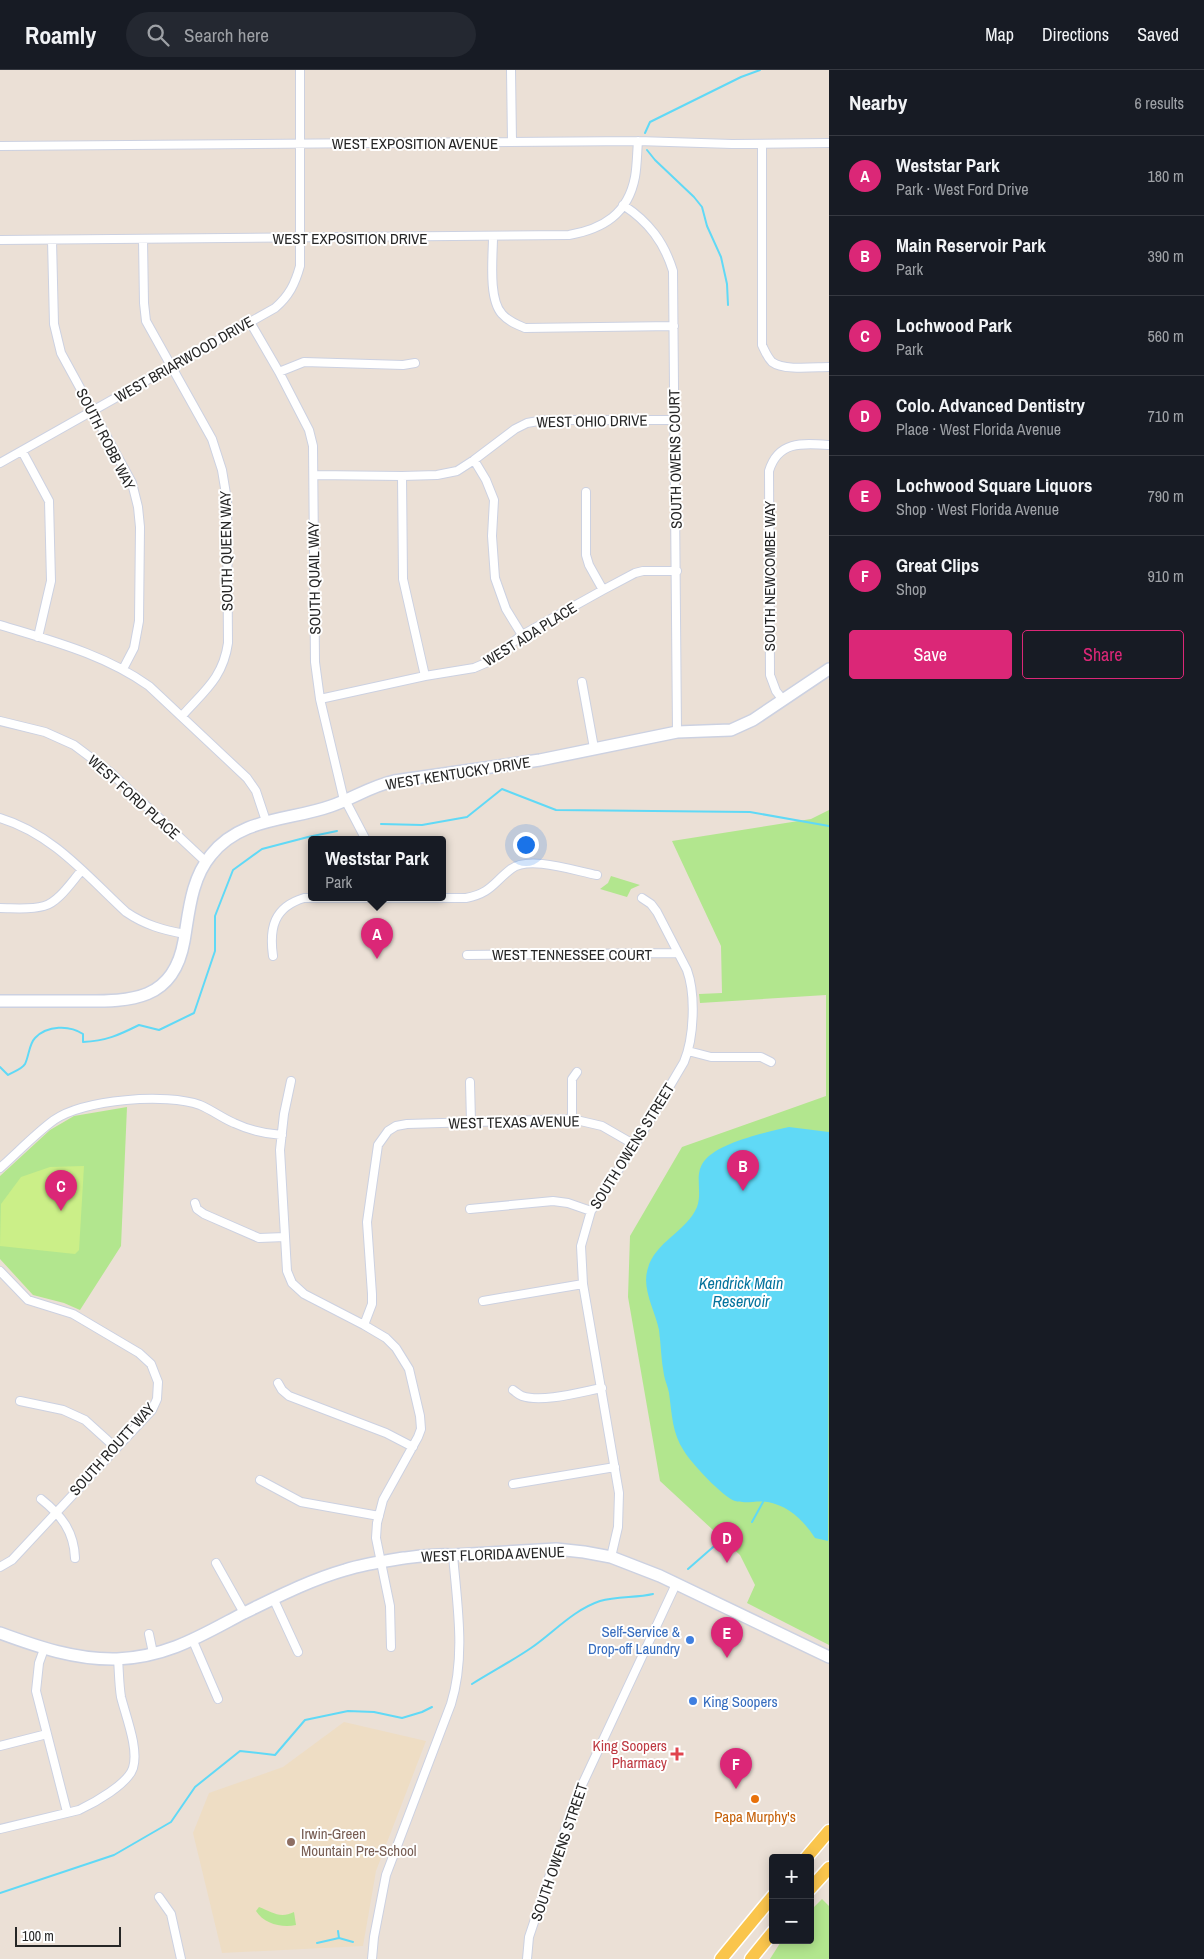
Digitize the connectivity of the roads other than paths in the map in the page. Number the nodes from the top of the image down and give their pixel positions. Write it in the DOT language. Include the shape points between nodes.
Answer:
graph roads {
  1 [pos="300,70"];
  2 [pos="511,70"];
  3 [pos="638,141"];
  4 [pos="512,142"];
  5 [pos="829,143"];
  6 [pos="300,144"];
  7 [pos="762,144"];
  8 [pos="0,146"];
  9 [pos="623,205"];
  10 [pos="493,237"];
  11 [pos="300,238"];
  12 [pos="143,239"];
  13 [pos="0,240"];
  14 [pos="52,240"];
  15 [pos="250,322"];
  16 [pos="674,326"];
  17 [pos="415,363"];
  18 [pos="829,367"];
  19 [pos="171,368"];
  20 [pos="280,372"];
  21 [pos="92,412"];
  22 [pos="675,420"];
  23 [pos="829,445"];
  24 [pos="22,451"];
  25 [pos="474,460"];
  26 [pos="0,464"];
  27 [pos="314,476"];
  28 [pos="402,476"];
  29 [pos="586,492"];
  30 [pos="677,571"];
  31 [pos="603,590"];
  32 [pos="0,625"];
  33 [pos="38,636"];
  34 [pos="522,636"];
  35 [pos="829,669"];
  36 [pos="123,670"];
  37 [pos="425,676"];
  38 [pos="582,682"];
  39 [pos="320,699"];
  40 [pos="783,700"];
  41 [pos="182,716"];
  42 [pos="0,721"];
  43 [pos="677,732"];
  44 [pos="594,748"];
  45 [pos="345,800"];
  46 [pos="0,818"];
  47 [pos="266,821"];
  48 [pos="364,836"];
  49 [pos="206,862"];
  50 [pos="82,870"];
  51 [pos="597,875"];
  52 [pos="308,898"];
  53 [pos="446,898"];
  54 [pos="642,898"];
  55 [pos="0,908"];
  56 [pos="185,934"];
  57 [pos="678,953"];
  58 [pos="467,955"];
  59 [pos="273,956"];
  60 [pos="0,1001"];
  61 [pos="688,1052"];
  62 [pos="772,1062"];
  63 [pos="577,1072"];
  64 [pos="291,1081"];
  65 [pos="470,1082"];
  66 [pos="572,1119"];
  67 [pos="471,1122"];
  68 [pos="282,1135"];
  69 [pos="635,1145"];
  70 [pos="0,1168"];
  71 [pos="195,1203"];
  72 [pos="470,1209"];
  73 [pos="591,1211"];
  74 [pos="285,1238"];
  75 [pos="1,1275"];
  76 [pos="583,1284"];
  77 [pos="483,1301"];
  78 [pos="364,1325"];
  79 [pos="278,1383"];
  80 [pos="602,1388"];
  81 [pos="513,1390"];
  82 [pos="20,1401"];
  83 [pos="413,1447"];
  84 [pos="116,1448"];
  85 [pos="615,1467"];
  86 [pos="260,1480"];
  87 [pos="513,1484"];
  88 [pos="41,1499"];
  89 [pos="56,1511"];
  90 [pos="379,1516"];
  91 [pos="453,1554"];
  92 [pos="75,1558"];
  93 [pos="611,1558"];
  94 [pos="380,1562"];
  95 [pos="216,1563"];
  96 [pos="0,1567"];
  97 [pos="676,1584"];
  98 [pos="274,1600"];
  99 [pos="244,1613"];
  100 [pos="0,1633"];
  101 [pos="149,1634"];
  102 [pos="193,1641"];
  103 [pos="391,1647"];
  104 [pos="44,1649"];
  105 [pos="298,1652"];
  106 [pos="153,1653"];
  107 [pos="829,1657"];
  108 [pos="118,1659"];
  109 [pos="218,1699"];
  110 [pos="47,1734"];
  111 [pos="0,1746"];
  112 [pos="67,1812"];
  113 [pos="0,1828"];
  114 [pos="829,1831"];
  115 [pos="809,1854"];
  116 [pos="829,1868"];
  117 [pos="814,1885"];
  118 [pos="160,1897"];
  119 [pos="771,1899"];
  120 [pos="769,1937"];
  121 [pos="181,1959"];
  122 [pos="372,1959"];
  123 [pos="527,1959"];
  124 [pos="721,1959"];
  125 [pos="751,1959"];
  1 -- 6 [label="street, WEST BRIARWOOD DRIVE"];
  2 -- 4 [label="street"];
  3 -- 4 [label="street, WEST EXPOSITION AVENUE"];
  3 -- 7 [label="street, WEST EXPOSITION AVENUE"];
  3 -- 9 [label="street, WEST EXPOSITION DRIVE" via="636,176"];
  4 -- 6 [label="street, WEST EXPOSITION AVENUE"];
  5 -- 7 [label="street, WEST EXPOSITION AVENUE"];
  6 -- 8 [label="street, WEST EXPOSITION AVENUE"];
  6 -- 11 [label="street, WEST BRIARWOOD DRIVE"];
  7 -- 18 [label="street" via="762,345 773,363 782,367"];
  9 -- 10 [label="street, WEST EXPOSITION DRIVE" via="603,225 589,232 569,236"];
  9 -- 16 [label="street, SOUTH OWENS COURT" via="654,230 665,248 673,272"];
  10 -- 11 [label="street, WEST EXPOSITION DRIVE"];
  10 -- 16 [label="street" via="492,286 500,312 511,322 525,328"];
  11 -- 12 [label="street, WEST EXPOSITION DRIVE"];
  11 -- 15 [label="street, WEST BRIARWOOD DRIVE" via="300,266 290,292 275,308"];
  12 -- 14 [label="street, WEST EXPOSITION DRIVE"];
  12 -- 19 [label="street, SOUTH QUEEN WAY" via="144,314"];
  13 -- 14 [label="street, WEST EXPOSITION DRIVE"];
  14 -- 21 [label="street, SOUTH ROBB WAY" via="57,340"];
  15 -- 19 [label="street, WEST BRIARWOOD DRIVE"];
  15 -- 20 [label="street, SOUTH QUAIL WAY"];
  16 -- 22 [label="street, SOUTH OWENS COURT"];
  17 -- 20 [label="street" via="304,362"];
  19 -- 21 [label="street, WEST BRIARWOOD DRIVE"];
  19 -- 41 [label="street, SOUTH QUEEN WAY" via="212,439 227,500 226,658 218,676"];
  20 -- 27 [label="street, SOUTH QUAIL WAY" via="309,430"];
  21 -- 24 [label="street, WEST BRIARWOOD DRIVE"];
  21 -- 36 [label="street, SOUTH ROBB WAY" via="132,483 138,507 139,620 134,648"];
  22 -- 25 [label="street, WEST OHIO DRIVE" via="535,422 515,429"];
  22 -- 30 [label="street, SOUTH OWENS COURT"];
  23 -- 40 [label="street, SOUTH NEWCOMBE WAY" via="793,445 781,451 772,462 768,483 770,675"];
  24 -- 26 [label="street, WEST BRIARWOOD DRIVE"];
  24 -- 33 [label="street" via="49,501 52,581"];
  25 -- 28 [label="street, WEST OHIO DRIVE" via="457,471"];
  25 -- 34 [label="street" via="494,500 495,578 506,608"];
  27 -- 28 [label="street, WEST OHIO DRIVE"];
  27 -- 39 [label="street, SOUTH QUAIL WAY" via="315,662"];
  28 -- 37 [label="street" via="403,579"];
  29 -- 31 [label="street" via="586,555"];
  30 -- 31 [label="street, WEST ADA PLACE" via="635,573"];
  30 -- 43 [label="street, SOUTH OWENS COURT"];
  31 -- 34 [label="street, WEST ADA PLACE"];
  32 -- 33 [label="street"];
  33 -- 36 [label="street" via="85,652"];
  34 -- 37 [label="street, WEST ADA PLACE" via="488,662 458,672"];
  35 -- 40 [label="street, WEST KENTUCKY DRIVE"];
  36 -- 41 [label="street" via="159,694"];
  37 -- 39 [label="street, WEST ADA PLACE"];
  38 -- 44 [label="street"];
  39 -- 45 [label="street, SOUTH QUAIL WAY"];
  40 -- 43 [label="street, WEST KENTUCKY DRIVE" via="738,728"];
  41 -- 47 [label="street" via="253,784"];
  42 -- 49 [label="street, WEST FORD PLACE" via="45,732 74,745 110,772"];
  43 -- 44 [label="street, WEST KENTUCKY DRIVE"];
  44 -- 45 [label="street, WEST KENTUCKY DRIVE" via="540,760 394,781"];
  45 -- 47 [label="street, WEST KENTUCKY DRIVE" via="325,808"];
  45 -- 48 [label="street, SOUTH QUAIL WAY"];
  46 -- 50 [label="street" via="42,836"];
  47 -- 49 [label="street, WEST KENTUCKY DRIVE" via="234,834"];
  49 -- 56 [label="street, WEST KENTUCKY DRIVE" via="193,891"];
  50 -- 55 [label="street" via="54,901 45,906"];
  50 -- 56 [label="street" via="135,918 163,930"];
  51 -- 53 [label="street" via="528,863 512,869 475,896"];
  52 -- 59 [label="street" via="295,901 274,922"];
  54 -- 57 [label="street, SOUTH OWENS STREET" via="657,912"];
  56 -- 60 [label="street, WEST KENTUCKY DRIVE" via="176,968 156,989 142,996 115,1000"];
  57 -- 58 [label="street, WEST TENNESSEE COURT"];
  57 -- 61 [label="street, SOUTH OWENS STREET" via="690,980 692,1021"];
  61 -- 62 [label="street" via="719,1057 761,1057"];
  61 -- 69 [label="street, SOUTH OWENS STREET"];
  63 -- 66 [label="street" via="572,1079"];
  64 -- 68 [label="street"];
  65 -- 67 [label="street"];
  66 -- 67 [label="street, WEST TEXAS AVENUE"];
  66 -- 69 [label="street, WEST TEXAS AVENUE" via="602,1126"];
  67 -- 78 [label="street, WEST TEXAS AVENUE" via="396,1126 378,1145 367,1222 372,1304"];
  68 -- 70 [label="street" via="255,1131 187,1101 143,1098 80,1108 55,1119"];
  68 -- 74 [label="street"];
  69 -- 73 [label="street, SOUTH OWENS STREET"];
  71 -- 74 [label="street" via="204,1214 259,1238"];
  72 -- 73 [label="street" via="553,1201"];
  73 -- 76 [label="street, SOUTH OWENS STREET" via="582,1246"];
  74 -- 78 [label="street" via="287,1271 292,1283 304,1294"];
  75 -- 84 [label="street, SOUTH ROUTT WAY" via="28,1300 73,1314 125,1343 151,1364 158,1382 157,1399 152,1410"];
  76 -- 77 [label="street"];
  76 -- 80 [label="street, SOUTH OWENS STREET"];
  78 -- 83 [label="street" via="386,1338 409,1369 421,1429"];
  79 -- 83 [label="street" via="289,1396"];
  80 -- 81 [label="street" via="530,1398"];
  80 -- 85 [label="street, SOUTH OWENS STREET"];
  82 -- 84 [label="street" via="63,1410 85,1420"];
  83 -- 90 [label="street" via="383,1500"];
  84 -- 89 [label="street, SOUTH ROUTT WAY"];
  85 -- 87 [label="street"];
  85 -- 93 [label="street, SOUTH OWENS STREET" via="620,1510"];
  86 -- 90 [label="street" via="301,1502"];
  88 -- 89 [label="street"];
  89 -- 92 [label="street" via="72,1535"];
  89 -- 96 [label="street, SOUTH ROUTT WAY" via="12,1560"];
  90 -- 94 [label="street" via="376,1538"];
  91 -- 93 [label="street, WEST FLORIDA AVENUE" via="556,1549"];
  91 -- 94 [label="street, WEST FLORIDA AVENUE"];
  91 -- 122 [label="street" via="460,1653 458,1680 394,1850 384,1883"];
  93 -- 97 [label="street, WEST FLORIDA AVENUE"];
  94 -- 98 [label="street, WEST FLORIDA AVENUE" via="314,1580"];
  94 -- 103 [label="street" via="390,1606"];
  95 -- 99 [label="street"];
  97 -- 107 [label="street, WEST FLORIDA AVENUE"];
  97 -- 123 [label="street, SOUTH OWENS STREET" via="575,1800 529,1937"];
  98 -- 99 [label="street, WEST FLORIDA AVENUE"];
  98 -- 105 [label="street"];
  99 -- 102 [label="street, WEST FLORIDA AVENUE"];
  100 -- 104 [label="street, WEST FLORIDA AVENUE"];
  101 -- 106 [label="street"];
  102 -- 106 [label="street, WEST FLORIDA AVENUE"];
  102 -- 109 [label="street"];
  104 -- 108 [label="street, WEST FLORIDA AVENUE"];
  104 -- 110 [label="street" via="36,1691"];
  106 -- 108 [label="street, WEST FLORIDA AVENUE"];
  108 -- 112 [label="street" via="121,1694 134,1750 133,1769 123,1782 91,1804"];
  110 -- 111 [label="street"];
  110 -- 112 [label="street"];
  112 -- 113 [label="street"];
  114 -- 115 [label="main road"];
  116 -- 117 [label="main road"];
  118 -- 121 [label="street" via="171,1914"];
  119 -- 124 [label="main road"];
  120 -- 125 [label="main road"];
}
